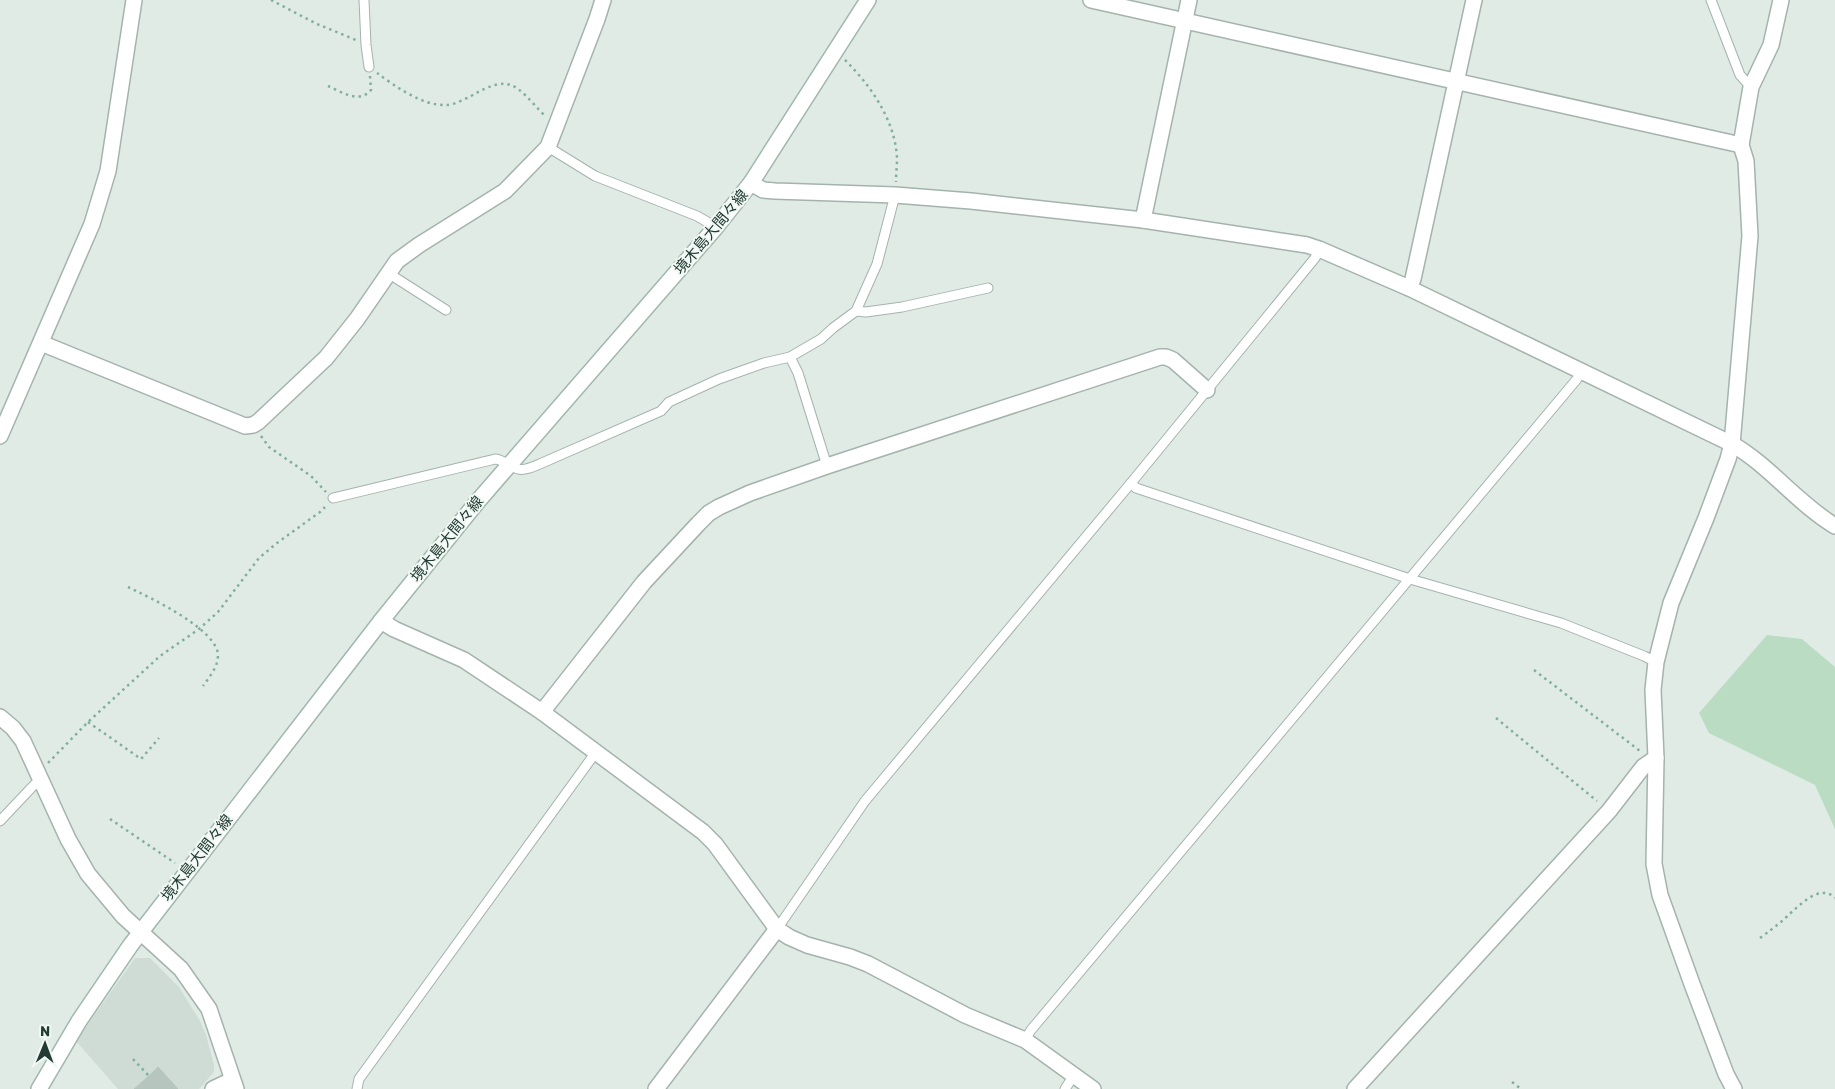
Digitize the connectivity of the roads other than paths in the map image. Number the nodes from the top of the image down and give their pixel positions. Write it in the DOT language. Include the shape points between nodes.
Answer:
graph roads {
  1 [pos="134,0"];
  2 [pos="364,0"];
  3 [pos="603,0"];
  4 [pos="868,0"];
  5 [pos="1091,0"];
  6 [pos="1189,0"];
  7 [pos="1474,0"];
  8 [pos="1711,0"];
  9 [pos="1781,0"];
  10 [pos="1185,21"];
  11 [pos="369,68"];
  12 [pos="1456,81"];
  13 [pos="1751,87"];
  14 [pos="1742,145"];
  15 [pos="548,147"];
  16 [pos="751,183"];
  17 [pos="895,195"];
  18 [pos="1144,220"];
  19 [pos="716,228"];
  20 [pos="1319,249"];
  21 [pos="388,273"];
  22 [pos="988,288"];
  23 [pos="1409,288"];
  24 [pos="446,310"];
  25 [pos="856,311"];
  26 [pos="41,343"];
  27 [pos="790,357"];
  28 [pos="1581,370"];
  29 [pos="1207,390"];
  30 [pos="0,436"];
  31 [pos="1732,444"];
  32 [pos="510,465"];
  33 [pos="827,466"];
  34 [pos="1131,483"];
  35 [pos="332,498"];
  36 [pos="1835,526"];
  37 [pos="1410,579"];
  38 [pos="381,621"];
  39 [pos="1656,662"];
  40 [pos="542,712"];
  41 [pos="0,716"];
  42 [pos="596,752"];
  43 [pos="1656,758"];
  44 [pos="39,776"];
  45 [pos="0,821"];
  46 [pos="777,928"];
  47 [pos="140,932"];
  48 [pos="1025,1040"];
  49 [pos="1074,1075"];
  50 [pos="234,1084"];
  51 [pos="39,1089"];
  52 [pos="213,1089"];
  53 [pos="358,1089"];
  54 [pos="656,1089"];
  55 [pos="1065,1089"];
  56 [pos="1093,1089"];
  57 [pos="1355,1089"];
  58 [pos="1734,1089"];
  1 -- 26 [label="street" via="102,196"];
  2 -- 11 [label="lane"];
  3 -- 15 [label="street"];
  4 -- 16 [label="street, 境木島大間々線"];
  5 -- 10 [label="street"];
  6 -- 10 [label="street"];
  7 -- 12 [label="street"];
  8 -- 13 [label="lane" via="1740,75"];
  9 -- 13 [label="street" via="1771,45"];
  10 -- 12 [label="street"];
  10 -- 18 [label="street"];
  12 -- 14 [label="street"];
  12 -- 23 [label="street"];
  13 -- 14 [label="street"];
  14 -- 31 [label="street" via="1746,161 1750,236"];
  15 -- 19 [label="lane" via="595,176 697,216"];
  15 -- 21 [label="street" via="505,191 408,252"];
  16 -- 17 [label="street" via="775,192"];
  16 -- 19 [label="street, 境木島大間々線"];
  17 -- 18 [label="street"];
  17 -- 25 [label="lane" via="878,264"];
  18 -- 20 [label="street"];
  19 -- 32 [label="street, 境木島大間々線"];
  20 -- 23 [label="street"];
  20 -- 29 [label="lane"];
  21 -- 24 [label="lane"];
  21 -- 26 [label="street" via="326,358 253,426 244,426"];
  22 -- 25 [label="lane" via="902,307"];
  23 -- 28 [label="street"];
  25 -- 27 [label="lane" via="822,340"];
  26 -- 30 [label="street"];
  27 -- 32 [label="lane" via="719,379 669,402 661,411 542,463 519,469"];
  27 -- 33 [label="lane"];
  28 -- 31 [label="street"];
  28 -- 37 [label="lane"];
  29 -- 33 [label="street" via="1173,360 1160,357"];
  29 -- 34 [label="lane"];
  31 -- 36 [label="street" via="1762,464"];
  31 -- 39 [label="street" via="1671,603"];
  32 -- 35 [label="lane" via="495,459"];
  32 -- 38 [label="street, 境木島大間々線"];
  33 -- 40 [label="street" via="750,493 709,513 644,582"];
  34 -- 37 [label="lane" via="1136,488"];
  34 -- 46 [label="lane" via="865,801"];
  37 -- 39 [label="lane" via="1561,622"];
  37 -- 48 [label="lane"];
  38 -- 40 [label="street" via="464,660"];
  38 -- 47 [label="street, 境木島大間々線"];
  39 -- 43 [label="street" via="1653,690"];
  40 -- 42 [label="street"];
  41 -- 44 [label="street" via="23,741"];
  42 -- 46 [label="street" via="715,844"];
  42 -- 53 [label="lane" via="359,1079"];
  43 -- 57 [label="street" via="1643,767 1609,811"];
  43 -- 58 [label="street" via="1654,864 1660,895"];
  44 -- 45 [label="lane"];
  44 -- 47 [label="street" via="88,874"];
  46 -- 48 [label="street" via="807,945 868,964 965,1016"];
  46 -- 54 [label="street"];
  47 -- 50 [label="street" via="181,969 201,996 217,1030"];
  47 -- 51 [label="street, 境木島大間々線" via="79,1021"];
  48 -- 49 [label="street"];
  49 -- 55 [label="lane"];
  49 -- 56 [label="street"];
  50 -- 52 [label="street"];
}
